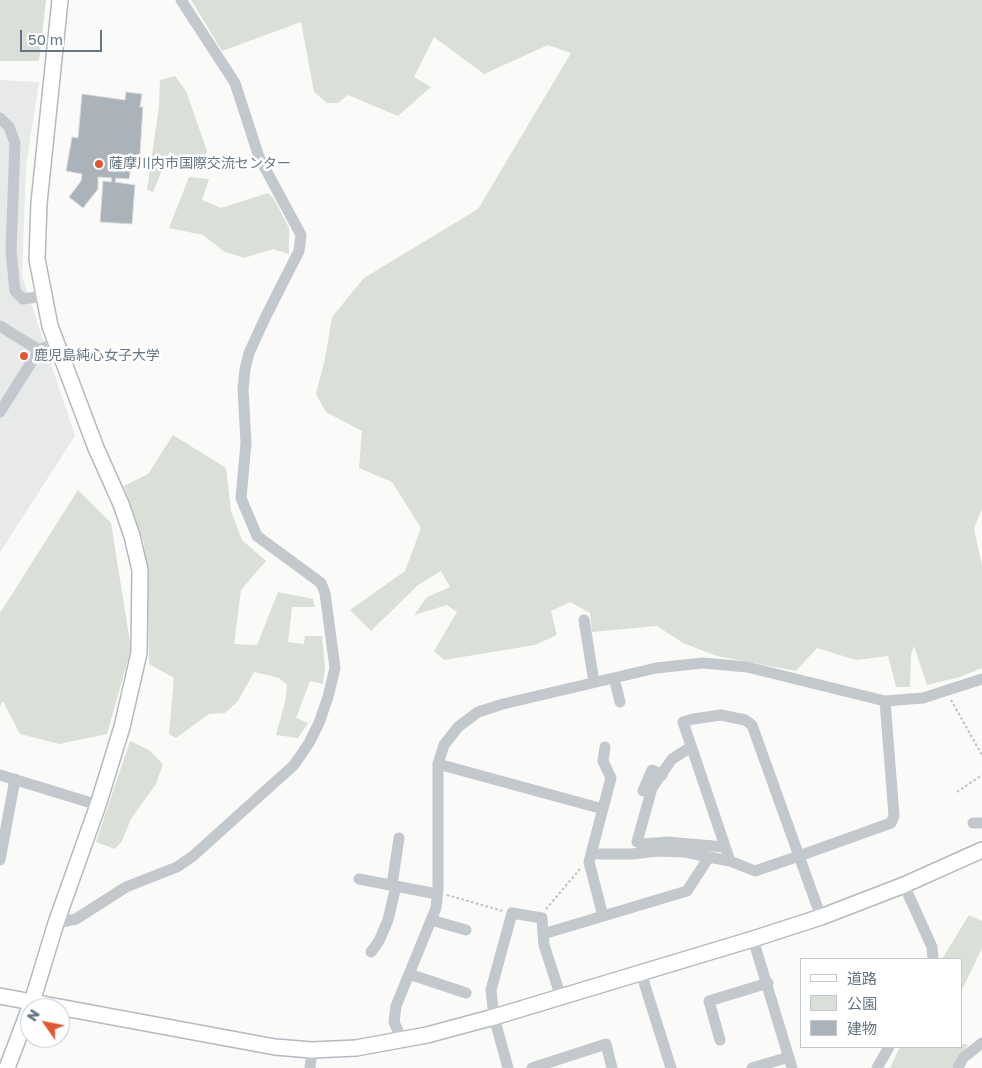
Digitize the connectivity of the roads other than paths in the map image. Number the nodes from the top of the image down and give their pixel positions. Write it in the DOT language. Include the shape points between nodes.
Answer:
graph roads {
  1 [pos="60,0"];
  2 [pos="181,0"];
  3 [pos="0,118"];
  4 [pos="44,296"];
  5 [pos="0,326"];
  6 [pos="56,342"];
  7 [pos="39,350"];
  8 [pos="0,412"];
  9 [pos="584,620"];
  10 [pos="614,678"];
  11 [pos="982,680"];
  12 [pos="594,682"];
  13 [pos="885,701"];
  14 [pos="620,702"];
  15 [pos="605,747"];
  16 [pos="691,747"];
  17 [pos="438,764"];
  18 [pos="662,774"];
  19 [pos="0,775"];
  20 [pos="15,779"];
  21 [pos="643,791"];
  22 [pos="98,805"];
  23 [pos="603,809"];
  24 [pos="399,838"];
  25 [pos="725,847"];
  26 [pos="982,850"];
  27 [pos="1,854"];
  28 [pos="799,856"];
  29 [pos="709,857"];
  30 [pos="590,858"];
  31 [pos="730,861"];
  32 [pos="359,879"];
  33 [pos="904,885"];
  34 [pos="394,886"];
  35 [pos="438,893"];
  36 [pos="603,916"];
  37 [pos="820,917"];
  38 [pos="431,920"];
  39 [pos="56,923"];
  40 [pos="466,930"];
  41 [pos="544,934"];
  42 [pos="753,939"];
  43 [pos="371,952"];
  44 [pos="933,958"];
  45 [pos="641,973"];
  46 [pos="409,974"];
  47 [pos="768,983"];
  48 [pos="466,993"];
  49 [pos="0,996"];
  50 [pos="561,997"];
  51 [pos="33,998"];
  52 [pos="20,1000"];
  53 [pos="70,1009"];
  54 [pos="494,1017"];
  55 [pos="20,1040"];
  56 [pos="402,1040"];
  57 [pos="720,1040"];
  58 [pos="982,1043"];
  59 [pos="888,1048"];
  60 [pos="312,1050"];
  61 [pos="791,1062"];
  62 [pos="12,1065"];
  63 [pos="547,1066"];
  64 [pos="310,1068"];
  65 [pos="508,1068"];
  66 [pos="532,1068"];
  67 [pos="612,1068"];
  68 [pos="671,1068"];
  69 [pos="752,1068"];
  70 [pos="877,1068"];
  71 [pos="958,1068"];
  1 -- 4 [label="street" via="39,203 37,259"];
  2 -- 39 [label="street" via="235,83 259,157 301,235 299,251 249,353 245,369 246,443 241,498 257,536 321,583 335,668 318,722 294,765 193,856 176,867 126,887 76,918"];
  3 -- 4 [label="street" via="9,127 15,143 11,250 15,291 22,299"];
  4 -- 6 [label="street"];
  5 -- 7 [label="street"];
  6 -- 7 [label="street"];
  6 -- 22 [label="street" via="121,504 140,570 139,653 122,728"];
  7 -- 8 [label="street"];
  9 -- 12 [label="street"];
  10 -- 12 [label="street"];
  10 -- 13 [label="street" via="656,668 703,663 747,667"];
  10 -- 14 [label="street"];
  11 -- 13 [label="street" via="922,698"];
  12 -- 17 [label="street" via="478,712 448,739"];
  13 -- 28 [label="street" via="892,823"];
  15 -- 23 [label="street" via="603,761 611,778"];
  16 -- 18 [label="street" via="672,759"];
  16 -- 25 [label="street"];
  16 -- 28 [label="street" via="683,722 721,716 752,724"];
  17 -- 23 [label="street"];
  17 -- 35 [label="street"];
  18 -- 21 [label="street" via="652,770"];
  18 -- 25 [label="street" via="652,788 637,842"];
  19 -- 20 [label="street"];
  20 -- 22 [label="street"];
  20 -- 27 [label="street"];
  22 -- 39 [label="street"];
  23 -- 30 [label="street"];
  24 -- 34 [label="street"];
  25 -- 31 [label="street"];
  26 -- 33 [label="street"];
  28 -- 31 [label="street" via="755,871"];
  28 -- 37 [label="street"];
  29 -- 30 [label="street" via="658,851"];
  29 -- 31 [label="street"];
  29 -- 36 [label="street" via="687,891"];
  30 -- 36 [label="street"];
  32 -- 34 [label="street"];
  33 -- 37 [label="street"];
  33 -- 44 [label="street" via="932,947"];
  34 -- 35 [label="street"];
  34 -- 43 [label="street" via="388,920 380,941"];
  35 -- 38 [label="street"];
  36 -- 41 [label="street"];
  37 -- 42 [label="street"];
  38 -- 40 [label="street"];
  38 -- 46 [label="street"];
  39 -- 51 [label="street"];
  41 -- 50 [label="street" via="544,946"];
  41 -- 54 [label="street" via="542,918 512,913 491,990"];
  42 -- 45 [label="street"];
  42 -- 47 [label="street"];
  45 -- 50 [label="street"];
  45 -- 68 [label="street"];
  46 -- 48 [label="street"];
  46 -- 56 [label="street" via="396,1006 394,1022"];
  47 -- 57 [label="street" via="709,1001"];
  47 -- 61 [label="street"];
  49 -- 52 [label="street"];
  50 -- 54 [label="street"];
  53 -- 60 [label="street" via="246,1042"];
  54 -- 56 [label="street"];
  54 -- 65 [label="street"];
  55 -- 62 [label="street"];
  56 -- 60 [label="street" via="356,1048"];
  58 -- 71 [label="street" via="963,1058"];
  59 -- 70 [label="street"];
  60 -- 64 [label="street"];
  61 -- 69 [label="street"];
  63 -- 66 [label="street"];
  63 -- 67 [label="street" via="606,1044"];
}
